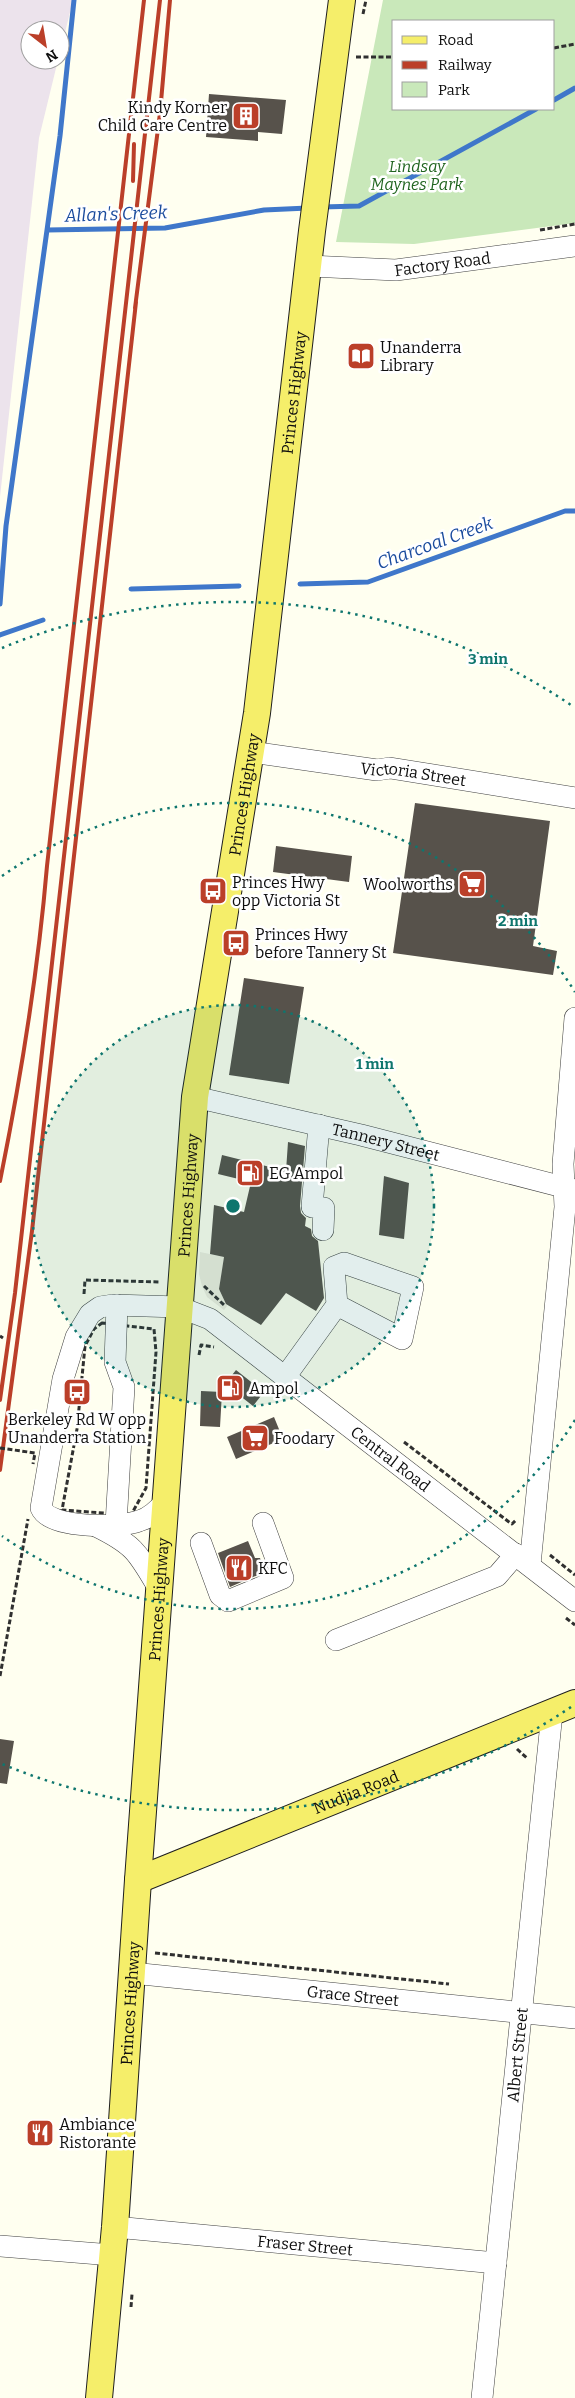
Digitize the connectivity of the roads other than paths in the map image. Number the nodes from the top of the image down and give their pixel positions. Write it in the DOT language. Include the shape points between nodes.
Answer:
graph roads {
  1 [pos="342,0"];
  2 [pos="575,246"];
  3 [pos="309,266"];
  4 [pos="250,752"];
  5 [pos="575,798"];
  6 [pos="575,1018"];
  7 [pos="195,1097"];
  8 [pos="319,1125"];
  9 [pos="570,1188"];
  10 [pos="323,1230"];
  11 [pos="337,1305"];
  12 [pos="179,1307"];
  13 [pos="116,1315"];
  14 [pos="285,1377"];
  15 [pos="166,1501"];
  16 [pos="115,1520"];
  17 [pos="263,1523"];
  18 [pos="201,1543"];
  19 [pos="523,1560"];
  20 [pos="159,1589"];
  21 [pos="575,1601"];
  22 [pos="336,1640"];
  23 [pos="564,1708"];
  24 [pos="138,1880"];
  25 [pos="132,1973"];
  26 [pos="523,2014"];
  27 [pos="575,2018"];
  28 [pos="115,2227"];
  29 [pos="0,2246"];
  30 [pos="112,2255"];
  31 [pos="496,2263"];
  32 [pos="99,2398"];
  33 [pos="482,2398"];
  1 -- 3 [label="main road, Princes Highway"];
  2 -- 3 [label="street, Factory Road" via="396,270"];
  3 -- 4 [label="main road, Princes Highway"];
  4 -- 5 [label="street, Victoria Street" via="377,770 390,768"];
  4 -- 7 [label="main road, Princes Highway"];
  6 -- 9 [label="street" via="563,1164"];
  7 -- 8 [label="street, Tannery Street"];
  7 -- 12 [label="main road, Princes Highway"];
  8 -- 9 [label="street, Tannery Street"];
  8 -- 10 [label="street" via="312,1207 324,1208"];
  9 -- 19 [label="street" via="565,1207"];
  11 -- 14 [label="street"];
  12 -- 13 [label="street, Central Road"];
  12 -- 14 [label="street, Central Road" via="210,1319"];
  12 -- 15 [label="main road, Princes Highway"];
  13 -- 16 [label="street" via="115,1362 124,1387"];
  13 -- 16 [label="street, Central Road" via="100,1307 90,1314 69,1355 40,1504 42,1512 49,1518"];
  14 -- 19 [label="street, Central Road"];
  15 -- 16 [label="street" via="144,1519"];
  15 -- 20 [label="main road, Princes Highway"];
  16 -- 20 [label="street" via="119,1537 134,1549"];
  17 -- 18 [label="street" via="283,1578 228,1601 220,1595"];
  19 -- 21 [label="street, Central Road"];
  19 -- 22 [label="street" via="497,1576"];
  20 -- 24 [label="main road, Princes Highway"];
  23 -- 24 [label="main road, Nudjia Road"];
  23 -- 26 [label="street, Albert Street"];
  24 -- 25 [label="main road, Princes Highway"];
  25 -- 26 [label="street, Grace Street"];
  25 -- 28 [label="main road, Princes Highway"];
  26 -- 27 [label="street, Grace Street"];
  26 -- 31 [label="street, Albert Street"];
  28 -- 30 [label="main road, Princes Highway"];
  28 -- 31 [label="street, Fraser Street"];
  29 -- 30 [label="street"];
  30 -- 32 [label="main road, Princes Highway"];
  31 -- 33 [label="street, Albert Street"];
}
